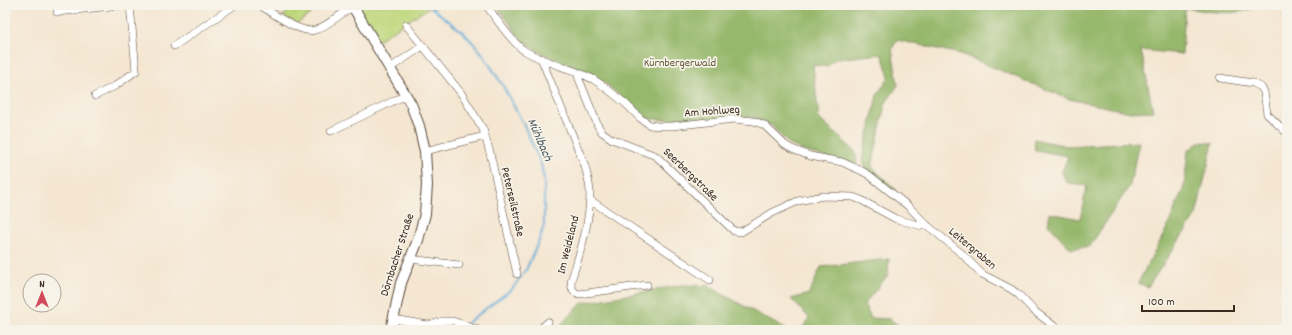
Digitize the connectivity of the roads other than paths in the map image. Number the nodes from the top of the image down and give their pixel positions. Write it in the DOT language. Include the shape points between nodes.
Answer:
graph roads {
  1 [pos="120,5"];
  2 [pos="130,5"];
  3 [pos="235,5"];
  4 [pos="259,5"];
  5 [pos="486,5"];
  6 [pos="352,6"];
  7 [pos="57,12"];
  8 [pos="406,25"];
  9 [pos="174,46"];
  10 [pos="423,46"];
  11 [pos="541,58"];
  12 [pos="390,68"];
  13 [pos="578,72"];
  14 [pos="1220,78"];
  15 [pos="406,95"];
  16 [pos="95,96"];
  17 [pos="331,131"];
  18 [pos="1287,133"];
  19 [pos="485,136"];
  20 [pos="425,151"];
  21 [pos="590,200"];
  22 [pos="928,226"];
  23 [pos="410,259"];
  24 [pos="459,265"];
  25 [pos="517,274"];
  26 [pos="710,280"];
  27 [pos="647,285"];
  28 [pos="393,319"];
  29 [pos="548,322"];
  30 [pos="435,327"];
  31 [pos="474,329"];
  32 [pos="391,330"];
  33 [pos="539,330"];
  34 [pos="1057,330"];
  1 -- 7 [label="street"];
  2 -- 16 [label="street" via="136,72"];
  3 -- 9 [label="street"];
  4 -- 6 [label="street" via="309,31 320,28"];
  5 -- 11 [label="street" via="514,41 529,53"];
  6 -- 12 [label="street, Dörnbacher Straße"];
  8 -- 10 [label="street, Peterseilstraße"];
  10 -- 12 [label="street"];
  10 -- 19 [label="street, Peterseilstraße" via="461,93 477,117"];
  11 -- 13 [label="street"];
  11 -- 21 [label="street, Im Weideland" via="585,166"];
  12 -- 15 [label="street, Dörnbacher Straße"];
  13 -- 22 [label="street, Am Hohlweg" via="606,88 650,125 672,126 734,119 760,123 792,149 810,156 842,162 869,175 908,206"];
  13 -- 22 [label="street, Seerbergstraße" via="602,132 612,139 656,156 734,231 745,230 798,201 823,196 853,197 896,219"];
  14 -- 18 [label="street" via="1262,86 1267,114"];
  15 -- 17 [label="street"];
  15 -- 20 [label="street, Dörnbacher Straße" via="419,126"];
  19 -- 20 [label="street"];
  19 -- 25 [label="street, Peterseilstraße"];
  20 -- 23 [label="street, Dörnbacher Straße" via="428,185 425,214"];
  21 -- 26 [label="street"];
  21 -- 27 [label="street, Im Weideland" via="585,233 571,281 573,291 579,294"];
  22 -- 34 [label="street, Leitergraben" via="982,274 1011,289"];
  23 -- 24 [label="street"];
  23 -- 28 [label="street, Dörnbacher Straße" via="401,283"];
  28 -- 30 [label="street"];
  28 -- 32 [label="street, Dörnbacher Straße"];
  29 -- 33 [label="street"];
  30 -- 31 [label="street" via="446,320"];
}
